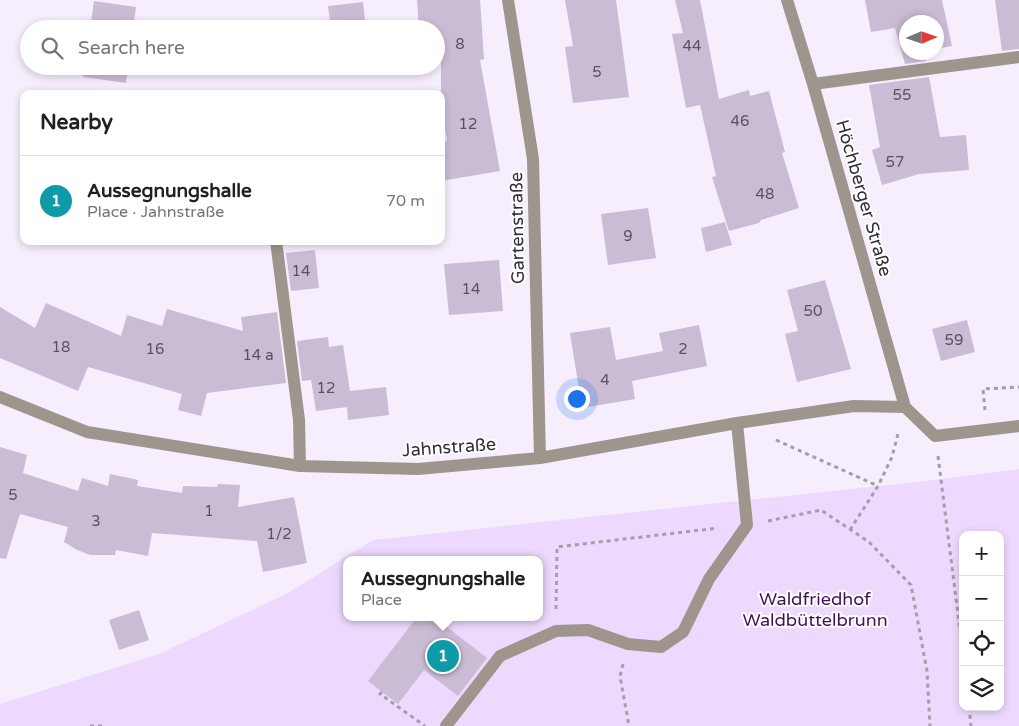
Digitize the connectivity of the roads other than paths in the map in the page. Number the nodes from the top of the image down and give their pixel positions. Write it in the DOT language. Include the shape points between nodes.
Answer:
graph roads {
  1 [pos="508,0"];
  2 [pos="787,0"];
  3 [pos="1019,57"];
  4 [pos="813,84"];
  5 [pos="277,245"];
  6 [pos="0,397"];
  7 [pos="905,407"];
  8 [pos="737,423"];
  9 [pos="1019,426"];
  10 [pos="540,458"];
  11 [pos="300,466"];
  12 [pos="446,726"];
  1 -- 10 [label="street, Gartenstraße" via="533,159"];
  2 -- 4 [label="street, Höchberger Straße"];
  3 -- 4 [label="street"];
  4 -- 7 [label="street, Höchberger Straße"];
  5 -- 11 [label="street" via="299,420"];
  6 -- 11 [label="street, Jahnstraße" via="87,432"];
  7 -- 8 [label="street, Jahnstraße" via="854,406"];
  7 -- 9 [label="street" via="936,436"];
  8 -- 10 [label="street, Jahnstraße"];
  8 -- 12 [label="street" via="746,525 709,579 683,632 661,647 628,644 588,630 556,631 500,656"];
  10 -- 11 [label="street, Jahnstraße" via="418,469"];
}
